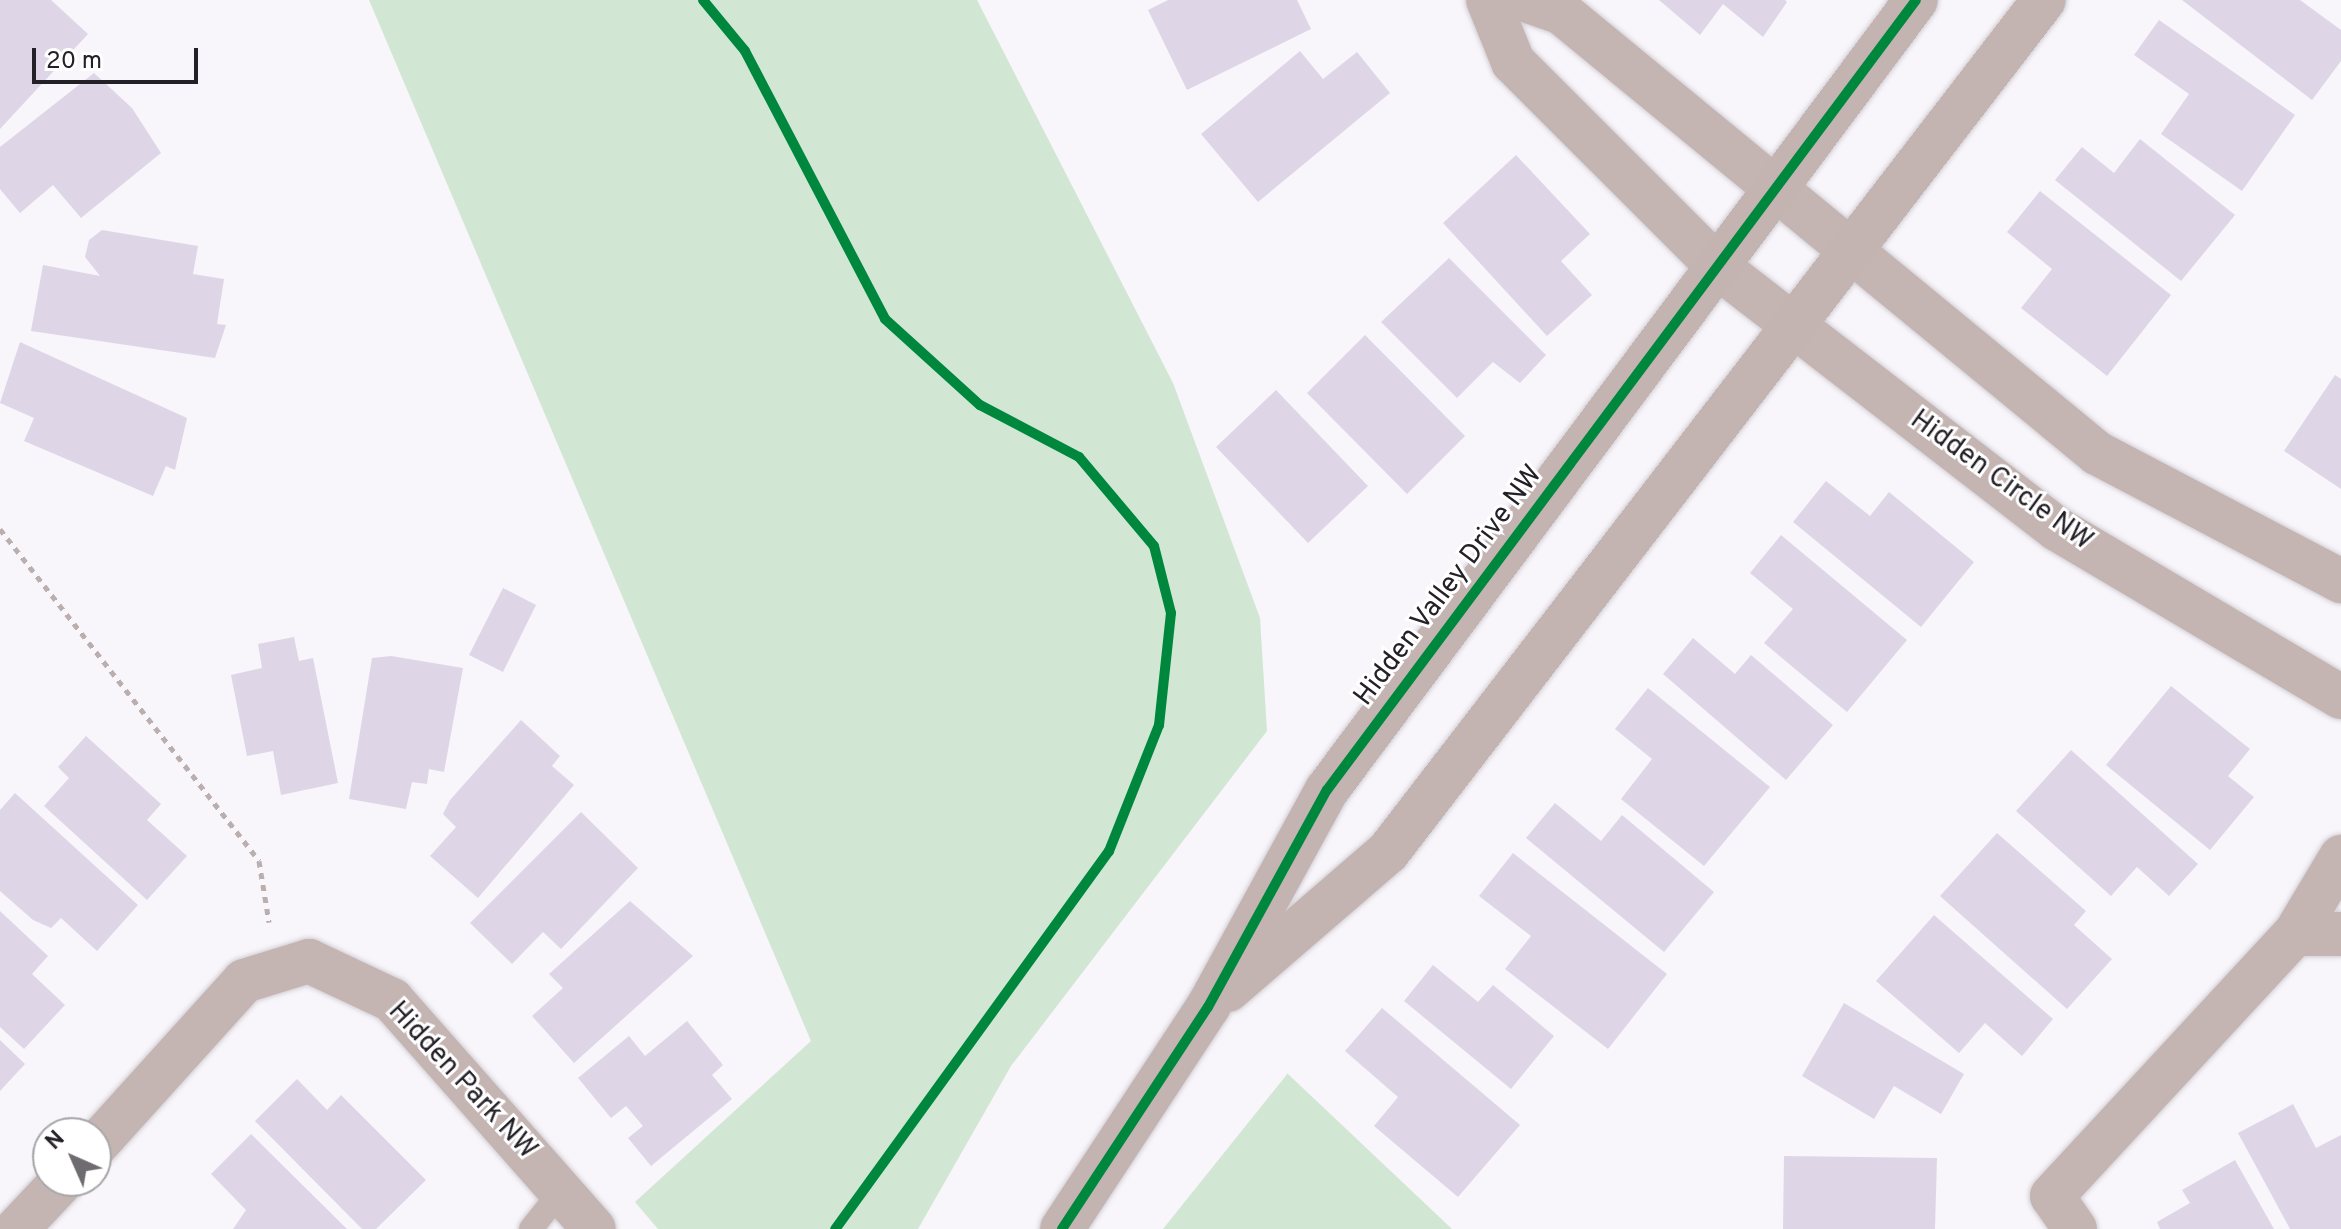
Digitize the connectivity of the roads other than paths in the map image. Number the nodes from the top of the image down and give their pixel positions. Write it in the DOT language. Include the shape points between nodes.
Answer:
graph roads {
  1 [pos="1488,0"];
  2 [pos="1525,0"];
  3 [pos="1916,0"];
  4 [pos="2044,0"];
  5 [pos="1775,191"];
  6 [pos="1855,255"];
  7 [pos="1718,267"];
  8 [pos="1798,329"];
  9 [pos="2341,581"];
  10 [pos="2341,697"];
  11 [pos="2341,857"];
  12 [pos="2295,934"];
  13 [pos="2341,934"];
  14 [pos="1208,1007"];
  15 [pos="112,1127"];
  16 [pos="562,1190"];
  17 [pos="47,1197"];
  18 [pos="17,1229"];
  19 [pos="531,1229"];
  20 [pos="594,1229"];
  21 [pos="1062,1229"];
  22 [pos="2075,1229"];
  1 -- 7 [label="street, Hidden Circle NW" via="1513,62"];
  2 -- 5 [label="street" via="1562,13"];
  3 -- 5 [label="street, Hidden Valley Drive NW"];
  4 -- 6 [label="street, Hidden Valley Drive NW"];
  5 -- 6 [label="street"];
  5 -- 7 [label="street, Hidden Valley Drive NW"];
  6 -- 8 [label="street, Hidden Valley Drive NW"];
  6 -- 9 [label="street" via="2097,453"];
  7 -- 8 [label="street, Hidden Circle NW"];
  7 -- 14 [label="street, Hidden Valley Drive NW" via="1327,790"];
  8 -- 10 [label="street, Hidden Circle NW" via="2057,529"];
  8 -- 14 [label="street, Hidden Valley Drive NW" via="1388,852"];
  11 -- 12 [label="street"];
  12 -- 13 [label="street"];
  12 -- 22 [label="street" via="2052,1196"];
  14 -- 21 [label="street, Hidden Valley Drive NW"];
  15 -- 16 [label="street, Hidden Park NW" via="244,981 309,961 392,1000"];
  16 -- 19 [label="lane"];
  16 -- 20 [label="street, Hidden Park NW"];
  17 -- 18 [label="street"];
}
